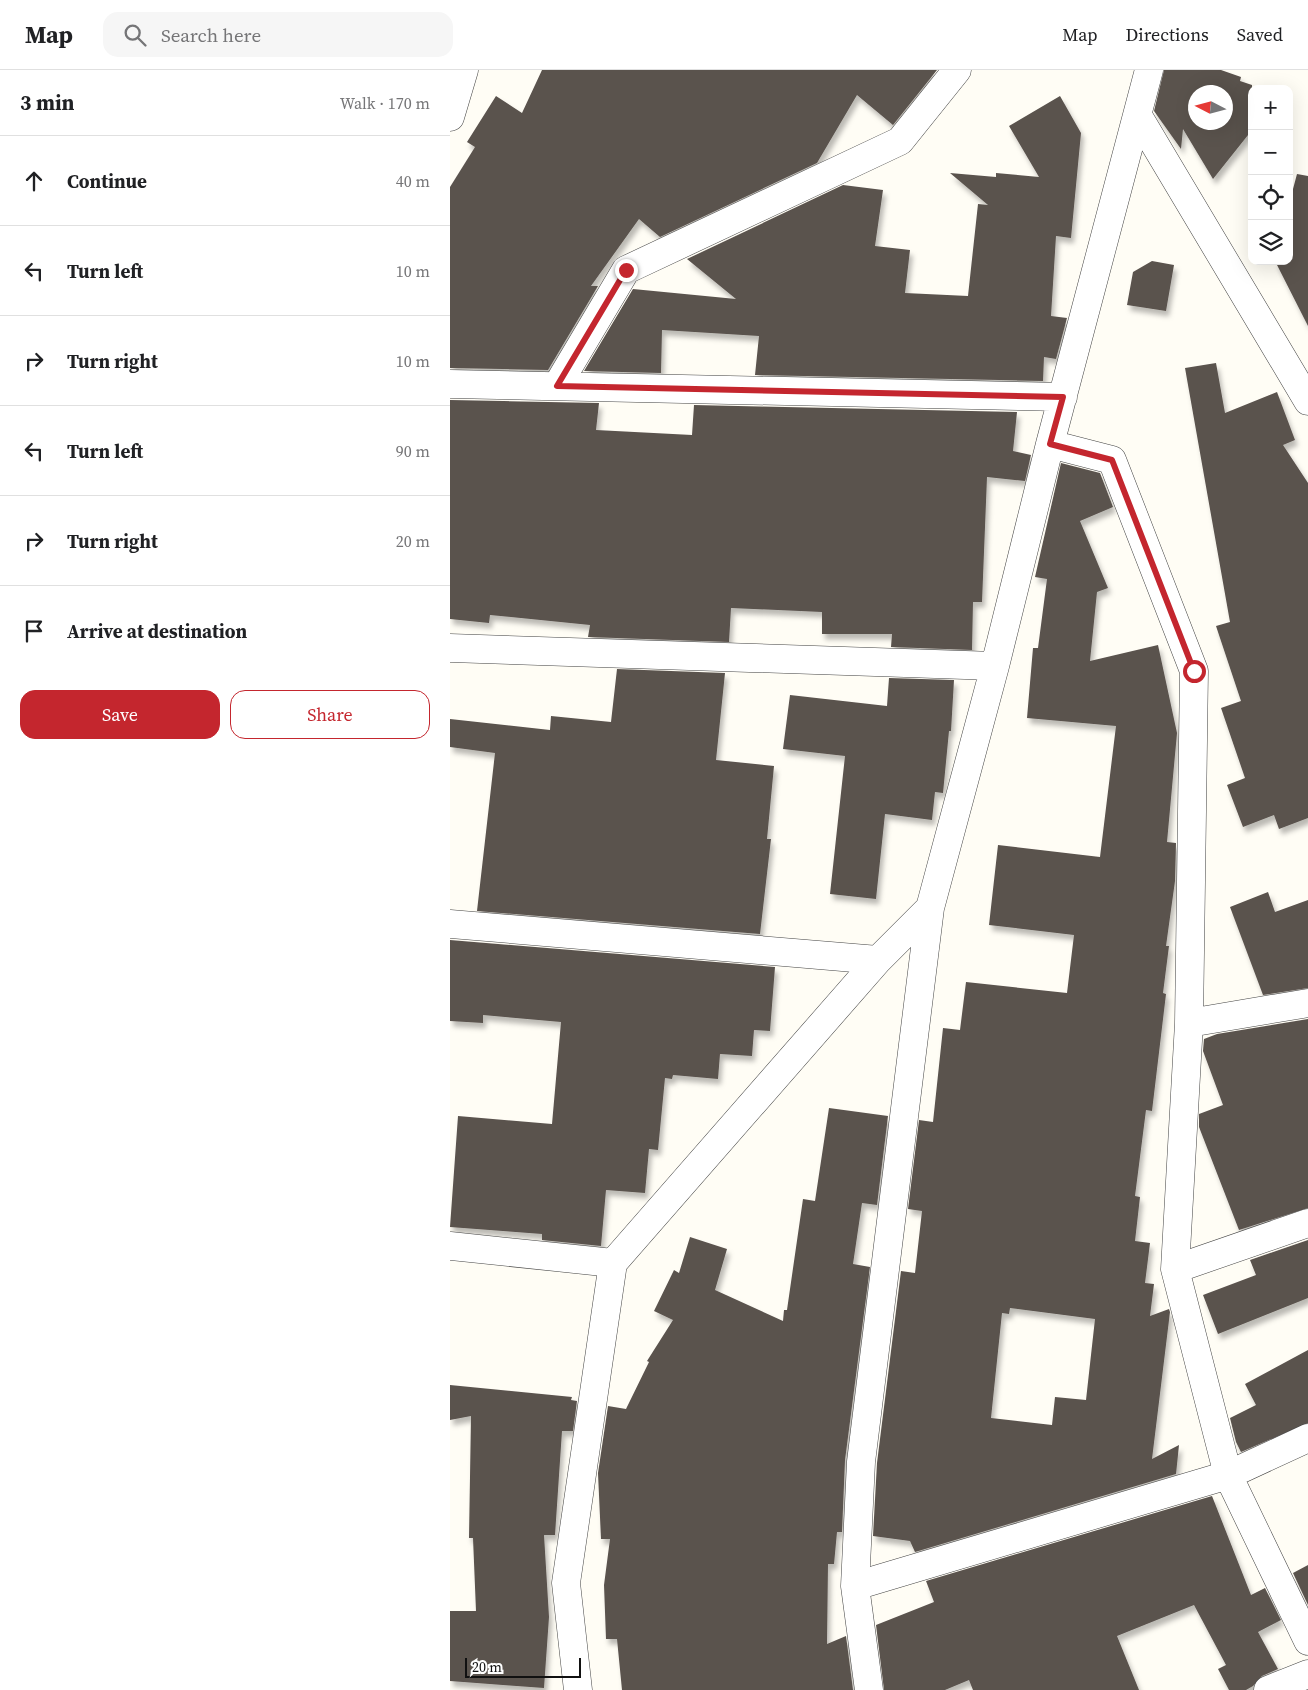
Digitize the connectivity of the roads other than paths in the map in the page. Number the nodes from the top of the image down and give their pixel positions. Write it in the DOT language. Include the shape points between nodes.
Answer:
graph roads {
  1 [pos="464,70"];
  2 [pos="957,70"];
  3 [pos="1149,70"];
  4 [pos="1138,116"];
  5 [pos="450,117"];
  6 [pos="450,384"];
  7 [pos="557,386"];
  8 [pos="1063,397"];
  9 [pos="1308,401"];
  10 [pos="1050,444"];
  11 [pos="450,648"];
  12 [pos="995,666"];
  13 [pos="930,908"];
  14 [pos="450,924"];
  15 [pos="878,960"];
  16 [pos="1308,1004"];
  17 [pos="1189,1023"];
  18 [pos="1308,1223"];
  19 [pos="450,1246"];
  20 [pos="613,1263"];
  21 [pos="1175,1270"];
  22 [pos="1308,1438"];
  23 [pos="1228,1475"];
  24 [pos="855,1586"];
  25 [pos="1308,1641"];
  26 [pos="1308,1674"];
  27 [pos="578,1690"];
  28 [pos="869,1690"];
  29 [pos="1268,1690"];
  1 -- 5 [label="street"];
  2 -- 7 [label="street" via="900,141 626,270"];
  3 -- 4 [label="street"];
  4 -- 8 [label="street"];
  4 -- 9 [label="street"];
  6 -- 7 [label="street"];
  7 -- 8 [label="street"];
  8 -- 10 [label="street"];
  10 -- 12 [label="street"];
  10 -- 17 [label="street" via="1112,460 1194,671"];
  11 -- 12 [label="street"];
  12 -- 13 [label="street"];
  13 -- 15 [label="street"];
  13 -- 24 [label="street" via="861,1462"];
  14 -- 15 [label="street"];
  15 -- 20 [label="street"];
  16 -- 17 [label="street"];
  17 -- 21 [label="street"];
  18 -- 21 [label="street"];
  19 -- 20 [label="street"];
  20 -- 27 [label="street" via="566,1583"];
  21 -- 23 [label="street"];
  22 -- 23 [label="street"];
  23 -- 24 [label="street"];
  23 -- 25 [label="street"];
  24 -- 28 [label="street"];
  26 -- 29 [label="street"];
}
